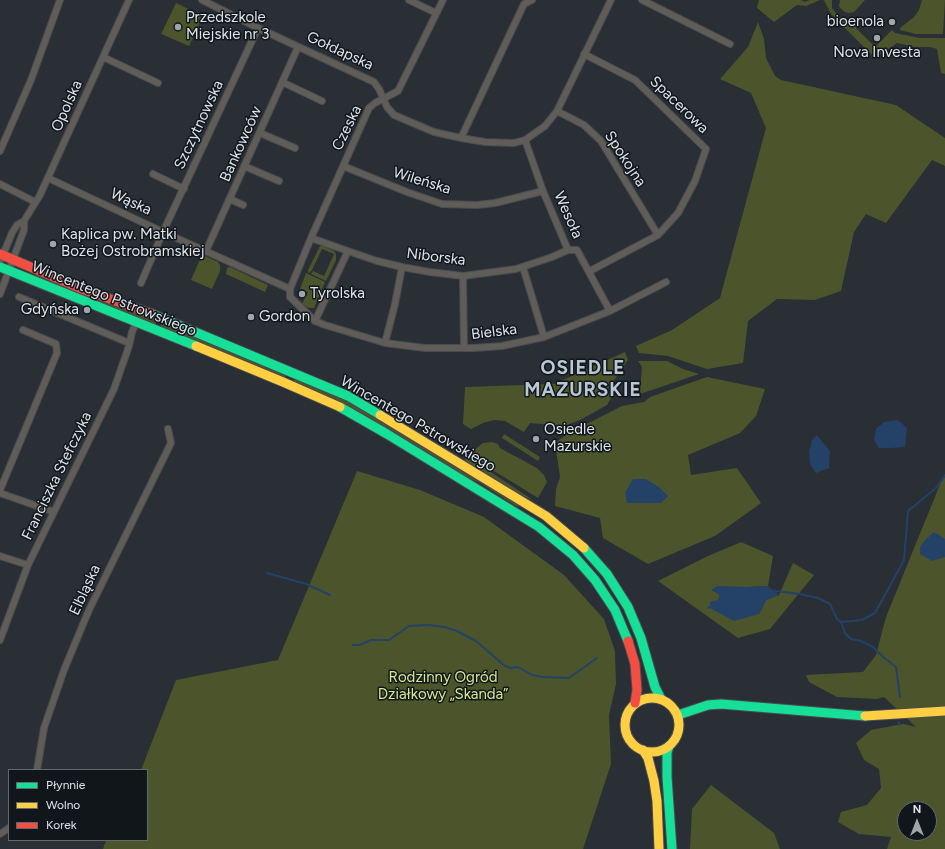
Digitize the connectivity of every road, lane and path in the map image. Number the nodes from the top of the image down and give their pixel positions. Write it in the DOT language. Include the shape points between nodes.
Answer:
graph roads {
  1 [pos="60,0"];
  2 [pos="130,0"];
  3 [pos="202,0"];
  4 [pos="409,0"];
  5 [pos="443,0"];
  6 [pos="532,0"];
  7 [pos="611,0"];
  8 [pos="642,0"];
  9 [pos="436,13"];
  10 [pos="258,28"];
  11 [pos="730,44"];
  12 [pos="298,47"];
  13 [pos="584,54"];
  14 [pos="103,57"];
  15 [pos="282,82"];
  16 [pos="158,83"];
  17 [pos="383,98"];
  18 [pos="322,101"];
  19 [pos="557,111"];
  20 [pos="260,133"];
  21 [pos="461,138"];
  22 [pos="525,140"];
  23 [pos="295,148"];
  24 [pos="0,151"];
  25 [pos="244,166"];
  26 [pos="343,166"];
  27 [pos="153,174"];
  28 [pos="48,178"];
  29 [pos="279,181"];
  30 [pos="0,184"];
  31 [pos="184,189"];
  32 [pos="543,191"];
  33 [pos="230,199"];
  34 [pos="35,202"];
  35 [pos="243,206"];
  36 [pos="24,221"];
  37 [pos="163,232"];
  38 [pos="658,235"];
  39 [pos="311,238"];
  40 [pos="568,250"];
  41 [pos="206,251"];
  42 [pos="348,251"];
  43 [pos="1,257"];
  44 [pos="13,260"];
  45 [pos="402,267"];
  46 [pos="523,267"];
  47 [pos="4,269"];
  48 [pos="590,271"];
  49 [pos="463,276"];
  50 [pos="666,282"];
  51 [pos="142,283"];
  52 [pos="290,289"];
  53 [pos="0,294"];
  54 [pos="19,297"];
  55 [pos="610,311"];
  56 [pos="315,321"];
  57 [pos="136,323"];
  58 [pos="23,330"];
  59 [pos="544,337"];
  60 [pos="129,343"];
  61 [pos="385,343"];
  62 [pos="464,348"];
  63 [pos="287,370"];
  64 [pos="283,382"];
  65 [pos="168,429"];
  66 [pos="0,491"];
  67 [pos="54,512"];
  68 [pos="0,556"];
  69 [pos="28,565"];
  70 [pos="2,628"];
  71 [pos="0,640"];
  72 [pos="661,698"];
  73 [pos="636,703"];
  74 [pos="945,711"];
  75 [pos="678,715"];
  76 [pos="669,746"];
  77 [pos="643,750"];
  78 [pos="37,769"];
  79 [pos="660,849"];
  80 [pos="672,849"];
  1 -- 24 [label="street" via="31,80"];
  2 -- 14 [label="street, Opolska"];
  3 -- 10 [label="street, Gołdapska"];
  4 -- 9 [label="street"];
  5 -- 9 [label="street, Czeska"];
  6 -- 21 [label="street" via="524,4"];
  7 -- 13 [label="street, Gołdapska"];
  8 -- 11 [label="street"];
  9 -- 17 [label="street, Czeska" via="398,91"];
  10 -- 12 [label="street, Gołdapska"];
  10 -- 31 [label="street, Szczytnowska"];
  12 -- 15 [label="street, Bankowców"];
  12 -- 17 [label="street, Gołdapska" via="374,82"];
  13 -- 19 [label="street, Gołdapska"];
  13 -- 38 [label="street, Spacerowa" via="635,80 706,149 695,181 678,213"];
  14 -- 16 [label="street"];
  14 -- 28 [label="street, Opolska"];
  15 -- 18 [label="street"];
  15 -- 20 [label="street, Bankowców"];
  17 -- 21 [label="street, Gołdapska" via="394,115 434,132"];
  17 -- 26 [label="street, Czeska" via="369,108"];
  19 -- 22 [label="street, Gołdapska" via="545,126"];
  19 -- 38 [label="street, Spokojna" via="584,124 601,141"];
  20 -- 23 [label="street"];
  20 -- 25 [label="street, Bankowców"];
  21 -- 22 [label="street, Gołdapska" via="514,143"];
  22 -- 32 [label="street, Wesoła"];
  25 -- 29 [label="street"];
  25 -- 33 [label="street, Bankowców"];
  26 -- 32 [label="street, Wileńska" via="442,204 495,203"];
  26 -- 39 [label="street, Czeska"];
  27 -- 31 [label="street"];
  28 -- 34 [label="street, Opolska"];
  28 -- 37 [label="street, Wąska"];
  30 -- 34 [label="street"];
  31 -- 37 [label="street, Szczytnowska"];
  32 -- 40 [label="street, Wesoła"];
  33 -- 35 [label="street"];
  33 -- 41 [label="street, Bankowców"];
  34 -- 36 [label="street, Opolska"];
  36 -- 43 [label="street, Opolska" via="12,232"];
  36 -- 44 [label="street, Opolska" via="24,230"];
  37 -- 41 [label="street, Wąska"];
  37 -- 51 [label="street, Szczytnowska"];
  38 -- 48 [label="street, Spacerowa"];
  39 -- 42 [label="street, Niborska"];
  39 -- 52 [label="street, Czeska"];
  40 -- 46 [label="street, Niborska"];
  40 -- 48 [label="street, Wesoła" via="577,250"];
  41 -- 52 [label="street, Wąska"];
  42 -- 45 [label="street, Niborska"];
  42 -- 56 [label="street"];
  43 -- 44 [label="main road, Wincentego Pstrowskiego"];
  44 -- 47 [label="street"];
  44 -- 63 [label="main road, Wincentego Pstrowskiego"];
  45 -- 49 [label="street, Niborska"];
  45 -- 61 [label="street"];
  46 -- 49 [label="street, Niborska"];
  46 -- 59 [label="street"];
  47 -- 53 [label="street"];
  47 -- 57 [label="main road, Wincentego Pstrowskiego"];
  48 -- 55 [label="street, Wesoła"];
  49 -- 62 [label="street"];
  50 -- 55 [label="street, Bielska"];
  52 -- 56 [label="street" via="290,297"];
  54 -- 60 [label="street"];
  55 -- 59 [label="street, Bielska"];
  56 -- 61 [label="street, Bielska"];
  57 -- 60 [label="street, Franciszka Stefczyka"];
  57 -- 64 [label="main road, Wincentego Pstrowskiego"];
  58 -- 66 [label="street" via="56,344 57,353"];
  59 -- 62 [label="street, Bielska" via="502,346"];
  60 -- 67 [label="street, Franciszka Stefczyka" via="114,389"];
  61 -- 62 [label="street, Bielska" via="424,348"];
  63 -- 64 [label="main road" via="290,377 288,381"];
  63 -- 72 [label="main road, Wincentego Pstrowskiego" via="355,400 537,510 583,547 607,574 628,607"];
  64 -- 73 [label="main road, Wincentego Pstrowskiego" via="340,407 387,434 538,527 573,555 595,580 615,610 635,664"];
  65 -- 78 [label="street, Elbląska" via="171,444 89,610 64,670 44,728"];
  66 -- 67 [label="street"];
  67 -- 69 [label="street, Franciszka Stefczyka"];
  68 -- 69 [label="street"];
  69 -- 70 [label="street, Franciszka Stefczyka"];
  70 -- 71 [label="street, Franciszka Stefczyka"];
  72 -- 73 [label="main road" via="650,697"];
  72 -- 75 [label="main road" via="671,705"];
  73 -- 77 [label="main road" via="627,714 625,729 631,742"];
  74 -- 75 [label="main road" via="865,716 721,704 708,705"];
  75 -- 76 [label="main road" via="678,734"];
  76 -- 77 [label="main road" via="659,751"];
  76 -- 80 [label="main road" via="667,777"];
  77 -- 79 [label="main road" via="648,758 654,781"];
}
